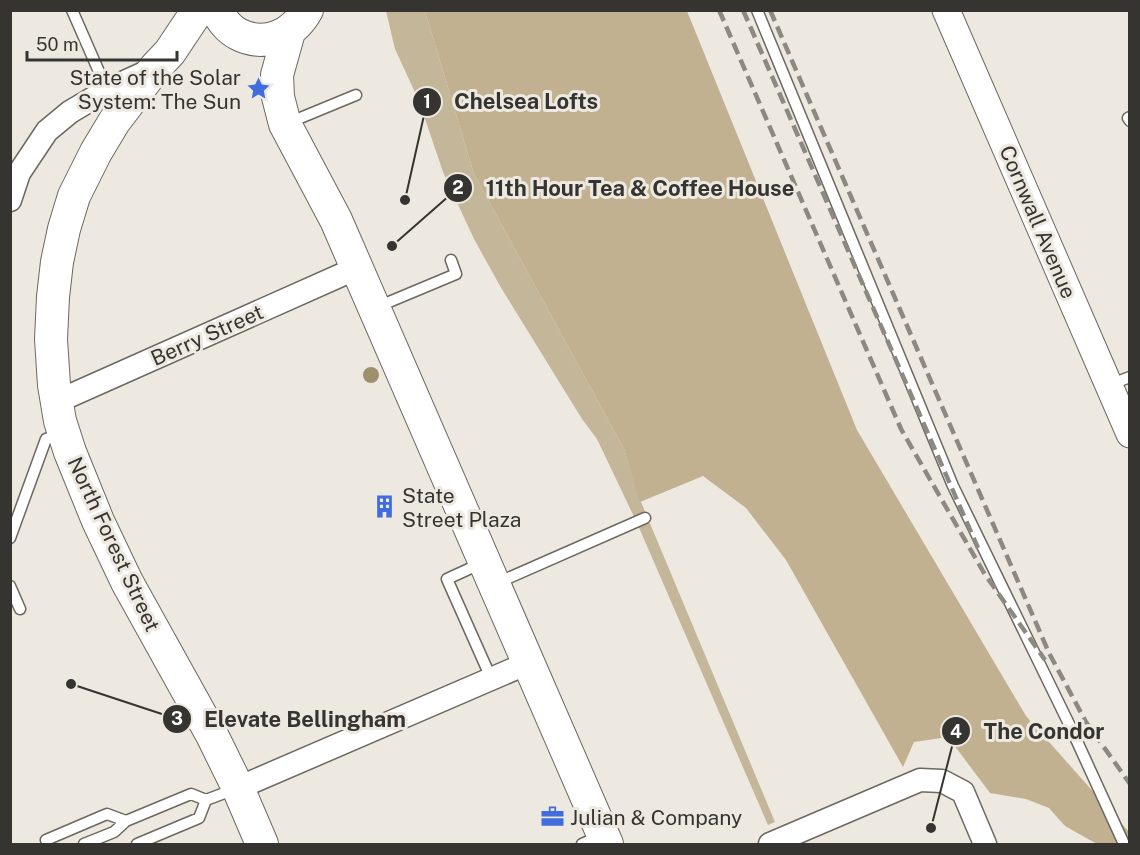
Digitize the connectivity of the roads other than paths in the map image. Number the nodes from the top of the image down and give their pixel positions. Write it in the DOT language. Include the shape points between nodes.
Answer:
graph roads {
  1 [pos="72,10"];
  2 [pos="198,10"];
  3 [pos="216,10"];
  4 [pos="757,10"];
  5 [pos="946,10"];
  6 [pos="303,18"];
  7 [pos="155,68"];
  8 [pos="107,90"];
  9 [pos="356,95"];
  10 [pos="285,124"];
  11 [pos="10,200"];
  12 [pos="451,260"];
  13 [pos="357,268"];
  14 [pos="374,308"];
  15 [pos="1119,381"];
  16 [pos="56,402"];
  17 [pos="64,433"];
  18 [pos="1130,434"];
  19 [pos="645,518"];
  20 [pos="10,537"];
  21 [pos="489,573"];
  22 [pos="10,586"];
  23 [pos="20,609"];
  24 [pos="528,663"];
  25 [pos="491,678"];
  26 [pos="238,788"];
  27 [pos="206,800"];
  28 [pos="126,821"];
  29 [pos="46,840"];
  30 [pos="597,841"];
  31 [pos="776,843"];
  32 [pos="84,844"];
  33 [pos="137,844"];
  34 [pos="262,844"];
  35 [pos="985,844"];
  36 [pos="1124,844"];
  1 -- 8 [label="lane"];
  2 -- 7 [label="main road, North Forest Street"];
  3 -- 6 [label="main road" via="239,35 255,39 273,39"];
  4 -- 36 [label="lane" via="953,486"];
  5 -- 15 [label="street, Cornwall Avenue"];
  6 -- 10 [label="main road" via="277,75"];
  7 -- 8 [label="street"];
  7 -- 16 [label="main road, North Forest Street" via="96,152 74,196 64,229 57,262 51,339"];
  8 -- 11 [label="street" via="47,131 19,173"];
  9 -- 10 [label="lane"];
  10 -- 13 [label="main road"];
  12 -- 14 [label="lane" via="456,274"];
  13 -- 14 [label="main road"];
  13 -- 16 [label="street, Berry Street"];
  14 -- 21 [label="main road"];
  15 -- 18 [label="street, Cornwall Avenue"];
  16 -- 17 [label="main road, North Forest Street"];
  17 -- 20 [label="lane" via="45,439"];
  17 -- 26 [label="main road, North Forest Street" via="127,582"];
  19 -- 21 [label="lane"];
  21 -- 24 [label="main road"];
  21 -- 25 [label="lane" via="447,579"];
  22 -- 23 [label="lane"];
  24 -- 25 [label="street"];
  24 -- 30 [label="main road"];
  25 -- 26 [label="street"];
  26 -- 27 [label="lane"];
  26 -- 34 [label="main road, North Forest Street"];
  27 -- 28 [label="lane" via="190,794"];
  27 -- 33 [label="lane" via="199,818"];
  28 -- 29 [label="lane" via="107,814"];
  28 -- 32 [label="lane" via="114,832"];
  31 -- 35 [label="street" via="920,780 942,781 963,792"];
}
